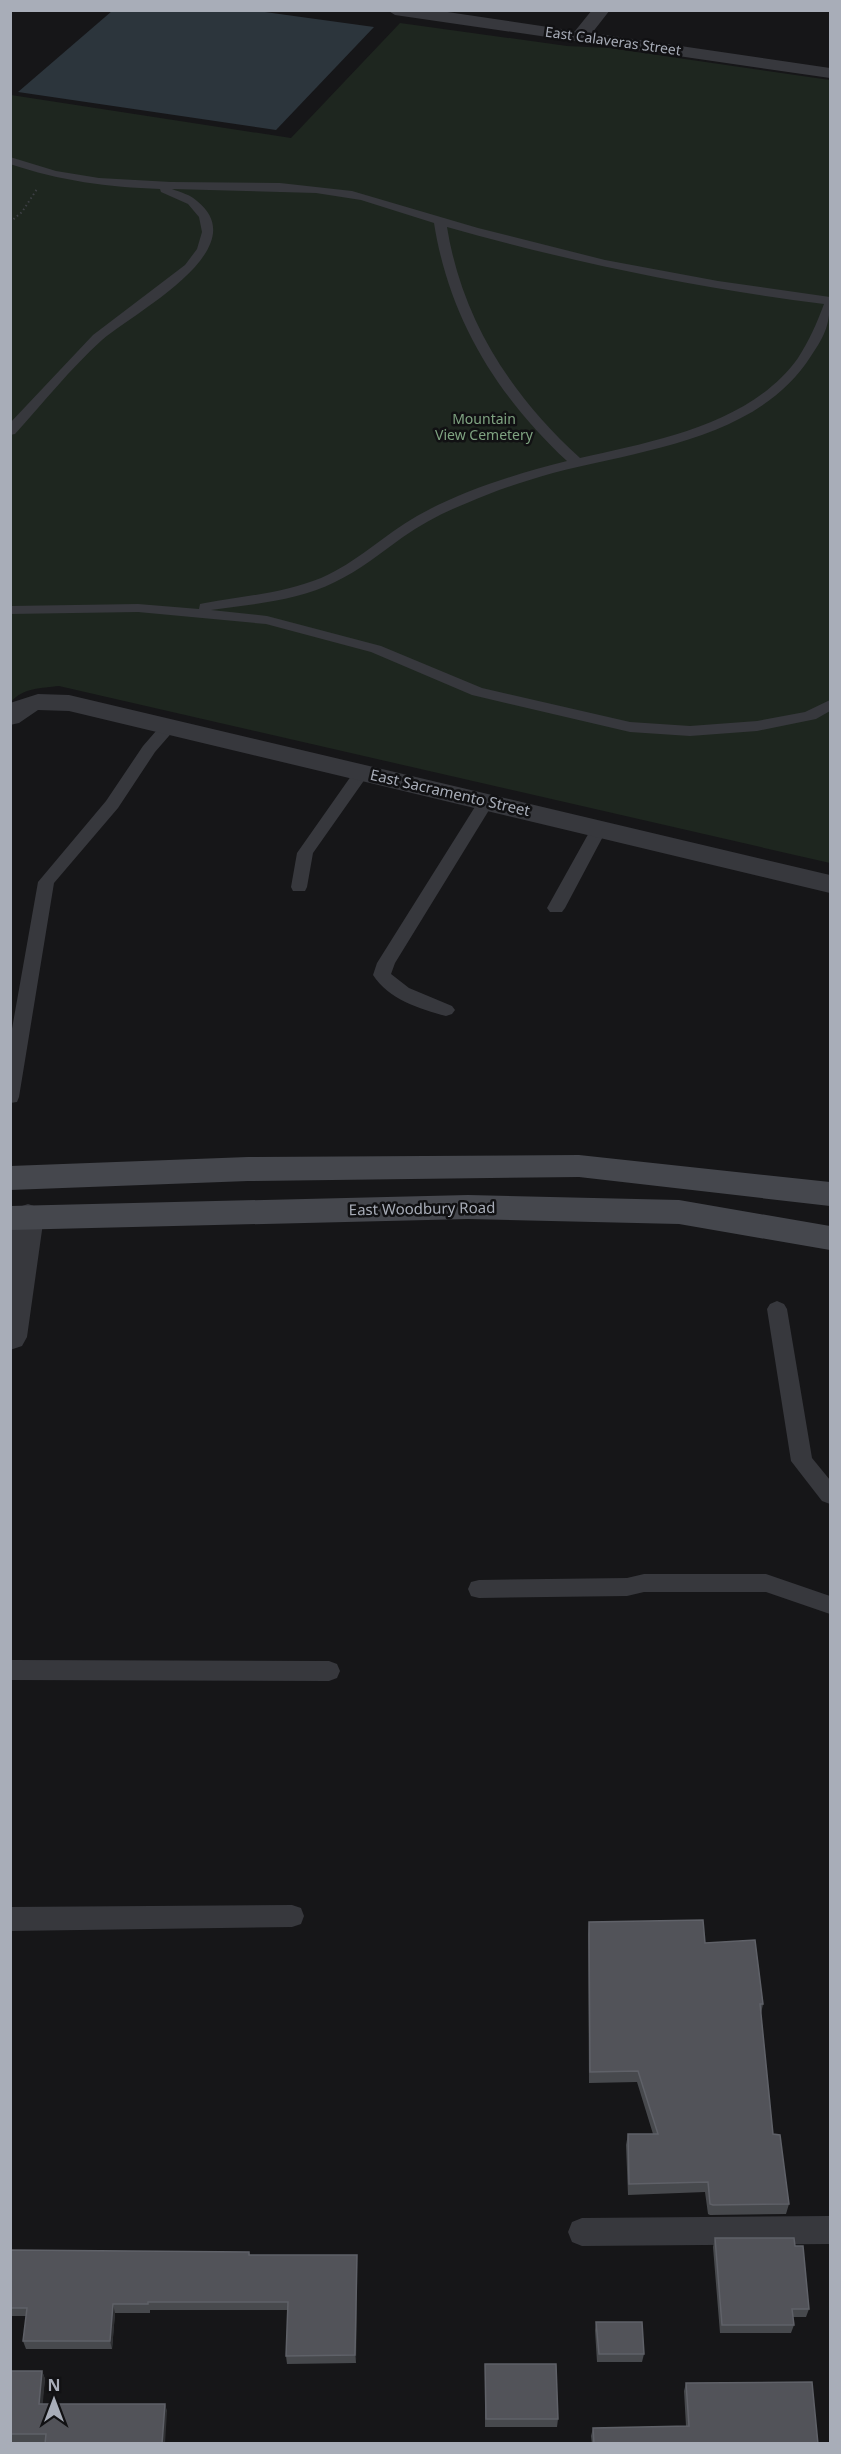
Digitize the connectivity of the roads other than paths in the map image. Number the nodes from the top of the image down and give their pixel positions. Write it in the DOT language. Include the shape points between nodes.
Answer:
graph roads {
  1 [pos="395,10"];
  2 [pos="602,10"];
  3 [pos="580,36"];
  4 [pos="831,73"];
  5 [pos="10,160"];
  6 [pos="157,186"];
  7 [pos="440,221"];
  8 [pos="831,302"];
  9 [pos="10,431"];
  10 [pos="576,463"];
  11 [pos="10,610"];
  12 [pos="182,611"];
  13 [pos="831,705"];
  14 [pos="10,717"];
  15 [pos="169,726"];
  16 [pos="362,772"];
  17 [pos="486,802"];
  18 [pos="599,829"];
  19 [pos="831,884"];
  20 [pos="300,887"];
  21 [pos="556,908"];
  22 [pos="446,1010"];
  23 [pos="10,1097"];
  24 [pos="10,1178"];
  25 [pos="831,1194"];
  26 [pos="19,1217"];
  27 [pos="831,1238"];
  28 [pos="777,1309"];
  29 [pos="10,1337"];
  30 [pos="831,1495"];
  31 [pos="479,1589"];
  32 [pos="831,1605"];
  33 [pos="10,1670"];
  34 [pos="329,1671"];
  35 [pos="292,1916"];
  36 [pos="10,1919"];
  37 [pos="831,2230"];
  38 [pos="582,2232"];
  1 -- 3 [label="street, East Calaveras Street"];
  2 -- 3 [label="street"];
  3 -- 4 [label="street, East Calaveras Street"];
  5 -- 6 [label="lane" via="84,180"];
  6 -- 7 [label="lane" via="321,189 390,204"];
  6 -- 9 [label="lane" via="192,202 205,216 208,232 203,249 189,268 97,338"];
  7 -- 8 [label="lane" via="626,268"];
  7 -- 10 [label="lane" via="452,285 480,344 534,421"];
  8 -- 10 [label="lane" via="806,357 756,403 672,439"];
  10 -- 12 [label="lane" via="517,480 423,518 328,580 287,593"];
  11 -- 12 [label="lane" via="78,607"];
  12 -- 13 [label="lane" via="267,620 325,634 376,649 477,692 630,727 690,731 757,726 810,716"];
  14 -- 15 [label="street, East Sacramento Street" via="32,702 50,700"];
  15 -- 16 [label="street, East Sacramento Street"];
  15 -- 23 [label="lane" via="112,804 46,882"];
  16 -- 17 [label="street, East Sacramento Street"];
  16 -- 20 [label="lane" via="305,853"];
  17 -- 18 [label="street, East Sacramento Street"];
  17 -- 22 [label="lane" via="382,975 391,986"];
  18 -- 19 [label="street, East Sacramento Street"];
  18 -- 21 [label="lane"];
  24 -- 25 [label="main road" via="248,1169 579,1166"];
  26 -- 27 [label="main road, East Woodbury Road" via="468,1207 679,1212"];
  26 -- 29 [label="street"];
  28 -- 30 [label="lane" via="802,1461"];
  31 -- 32 [label="lane" via="766,1583"];
  33 -- 34 [label="lane"];
  35 -- 36 [label="lane"];
  37 -- 38 [label="lane"];
}
